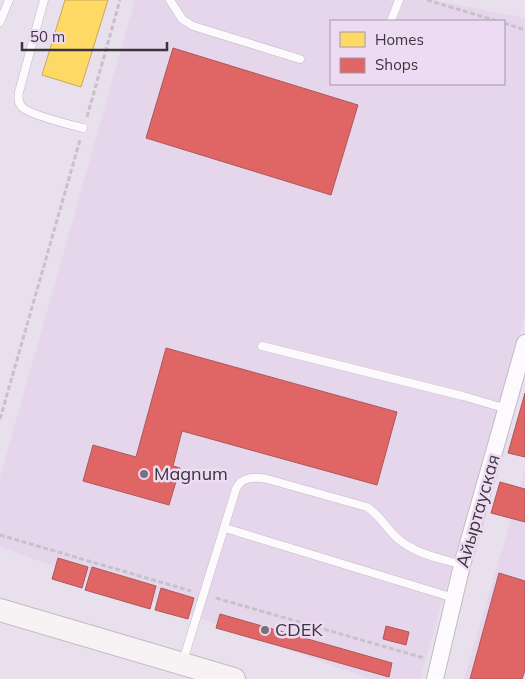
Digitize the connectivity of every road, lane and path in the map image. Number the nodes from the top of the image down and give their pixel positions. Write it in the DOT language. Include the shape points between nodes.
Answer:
graph roads {
  1 [pos="9,0"];
  2 [pos="44,0"];
  3 [pos="120,0"];
  4 [pos="170,0"];
  5 [pos="399,0"];
  6 [pos="427,0"];
  7 [pos="391,20"];
  8 [pos="494,20"];
  9 [pos="0,22"];
  10 [pos="505,23"];
  11 [pos="525,30"];
  12 [pos="300,59"];
  13 [pos="83,128"];
  14 [pos="525,343"];
  15 [pos="262,346"];
  16 [pos="507,409"];
  17 [pos="0,419"];
  18 [pos="225,528"];
  19 [pos="0,535"];
  20 [pos="462,565"];
  21 [pos="204,594"];
  22 [pos="454,598"];
  23 [pos="0,610"];
  24 [pos="182,663"];
  25 [pos="439,663"];
  26 [pos="234,679"];
  27 [pos="436,679"];
  1 -- 9 [label="lane"];
  2 -- 13 [label="lane" via="19,101 32,113"];
  3 -- 13 [label="path"];
  4 -- 12 [label="lane" via="182,19 193,26"];
  5 -- 7 [label="lane"];
  6 -- 8 [label="path"];
  10 -- 11 [label="path"];
  13 -- 17 [label="path"];
  14 -- 16 [label="street, Айыртауская"];
  15 -- 16 [label="lane"];
  16 -- 20 [label="street, Айыртауская"];
  18 -- 20 [label="lane" via="238,485 252,477 267,479 367,507 407,546"];
  18 -- 21 [label="lane"];
  18 -- 22 [label="lane"];
  19 -- 21 [label="path"];
  20 -- 22 [label="street, Айыртауская"];
  21 -- 24 [label="lane"];
  21 -- 25 [label="path"];
  22 -- 25 [label="street, Айыртауская"];
  23 -- 24 [label="main road"];
  24 -- 26 [label="main road"];
  25 -- 27 [label="street, Айыртауская"];
}
